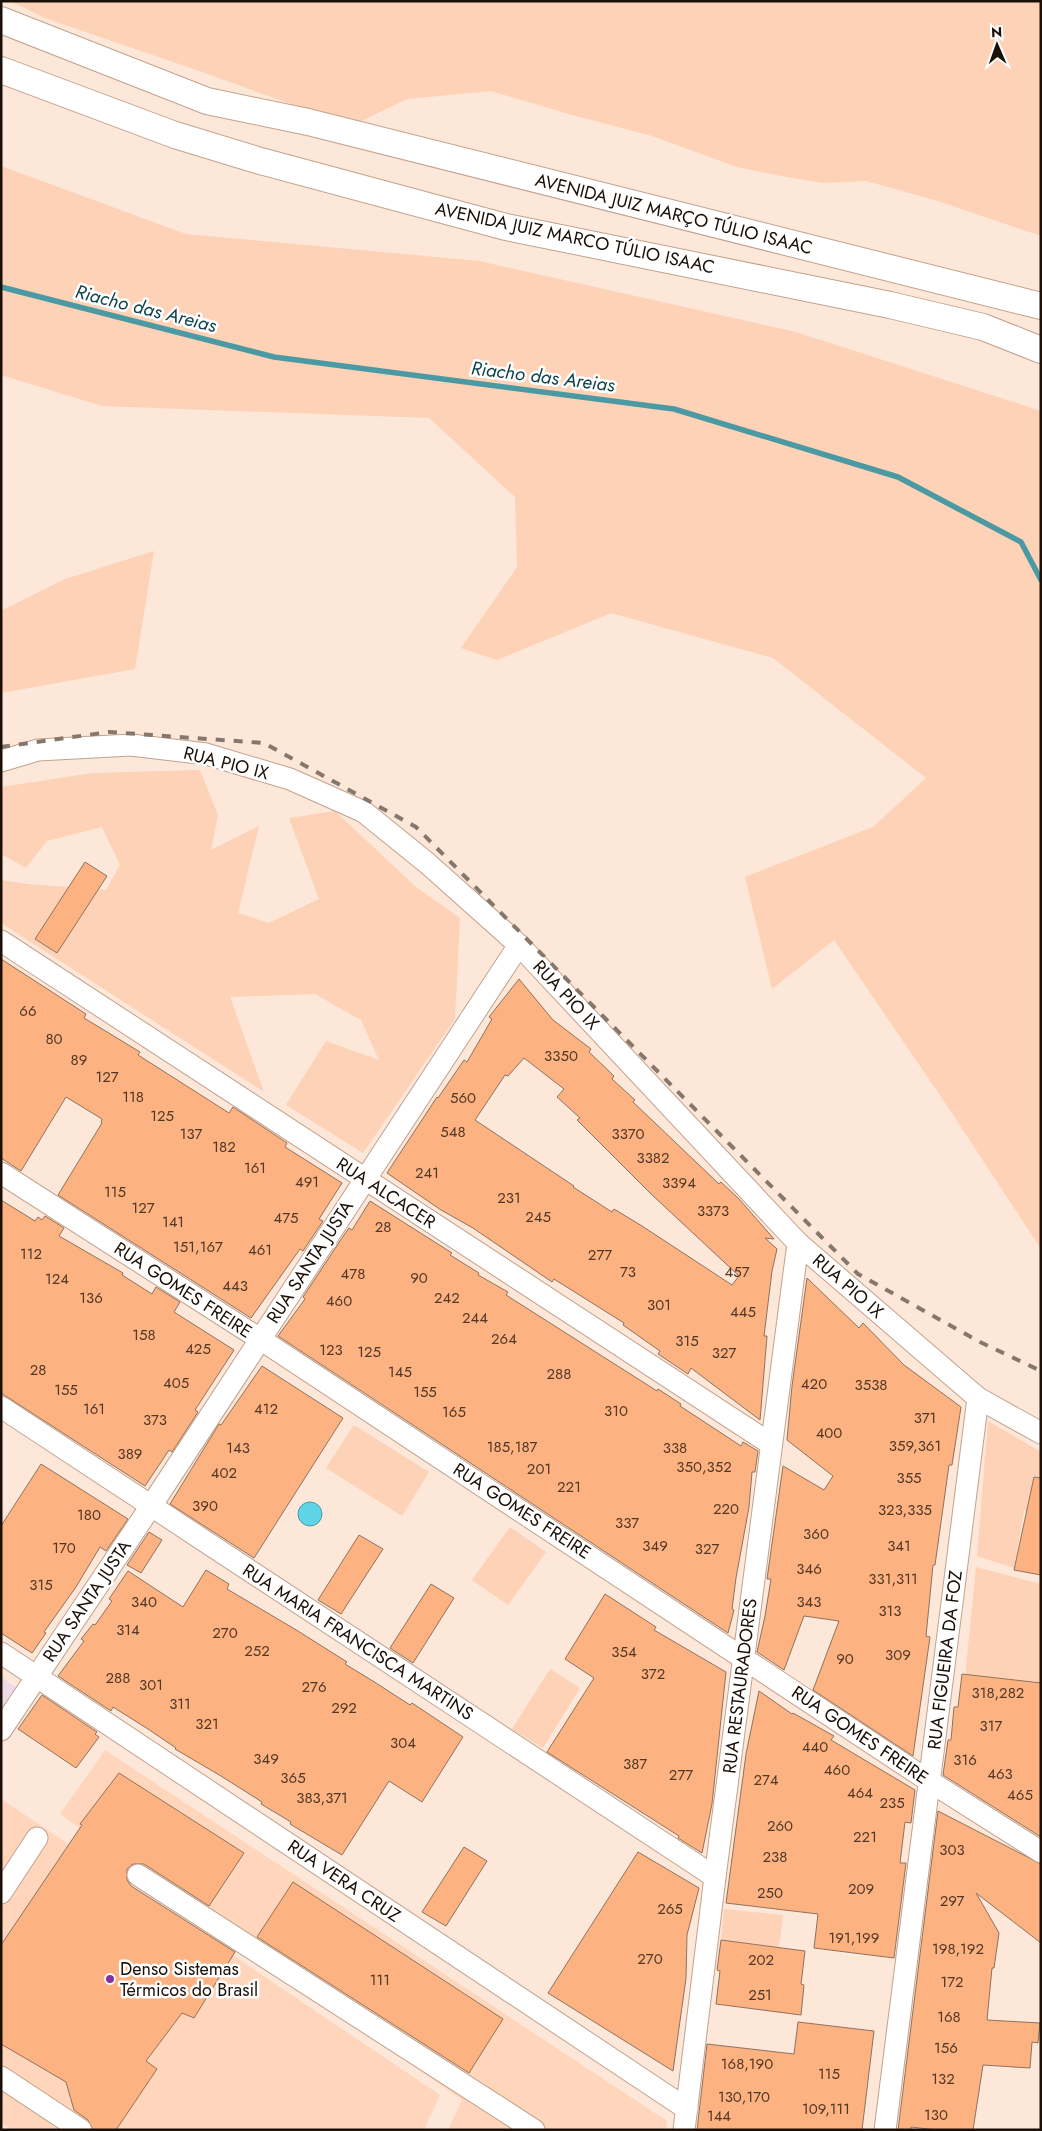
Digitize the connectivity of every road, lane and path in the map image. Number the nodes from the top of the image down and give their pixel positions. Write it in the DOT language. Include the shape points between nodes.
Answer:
graph roads {
  1 [pos="1,20"];
  2 [pos="1,70"];
  3 [pos="1041,306"];
  4 [pos="1041,350"];
  5 [pos="1,761"];
  6 [pos="1,941"];
  7 [pos="519,945"];
  8 [pos="1,1173"];
  9 [pos="364,1179"];
  10 [pos="798,1243"];
  11 [pos="260,1339"];
  12 [pos="978,1398"];
  13 [pos="1,1407"];
  14 [pos="1041,1433"];
  15 [pos="771,1444"];
  16 [pos="151,1506"];
  17 [pos="1,1653"];
  18 [pos="743,1657"];
  19 [pos="36,1676"];
  20 [pos="1,1730"];
  21 [pos="929,1781"];
  22 [pos="37,1838"];
  23 [pos="1041,1852"];
  24 [pos="138,1875"];
  25 [pos="715,1877"];
  26 [pos="1,1893"];
  27 [pos="1,2078"];
  28 [pos="687,2109"];
  29 [pos="81,2130"];
  30 [pos="534,2130"];
  31 [pos="684,2130"];
  32 [pos="885,2130"];
  1 -- 3 [label="main road, AVENIDA JUIZ MARÇO TÚLIO ISAAC" via="207,101 308,122"];
  2 -- 4 [label="main road, AVENIDA JUIZ MARCO TÚLIO ISAAC" via="176,135 267,163 506,227 974,325"];
  5 -- 7 [label="street, RUA PIO IX" via="38,750 131,745 206,754 290,779 364,812 427,862"];
  6 -- 9 [label="street, RUA ALCACER"];
  7 -- 9 [label="street, RUA SANTA JUSTA"];
  7 -- 10 [label="street, RUA PIO IX"];
  8 -- 11 [label="street, RUA GOMES FREIRE"];
  9 -- 11 [label="street, RUA SANTA JUSTA"];
  9 -- 15 [label="street, RUA ALCACER"];
  10 -- 12 [label="street, RUA PIO IX"];
  10 -- 15 [label="street, RUA RESTAURADORES"];
  11 -- 16 [label="street, RUA SANTA JUSTA"];
  11 -- 18 [label="street, RUA GOMES FREIRE"];
  12 -- 14 [label="street, RUA PIO IX"];
  12 -- 21 [label="street, RUA FIGUEIRA DA FOZ"];
  13 -- 16 [label="street, RUA MARIA FRANCISCA MARTINS"];
  15 -- 18 [label="street, RUA RESTAURADORES"];
  16 -- 19 [label="street, RUA SANTA JUSTA"];
  16 -- 25 [label="street, RUA MARIA FRANCISCA MARTINS"];
  17 -- 19 [label="street, RUA VERA CRUZ"];
  18 -- 21 [label="street, RUA GOMES FREIRE"];
  18 -- 25 [label="street, RUA RESTAURADORES"];
  19 -- 20 [label="street, RUA SANTA JUSTA"];
  19 -- 28 [label="street, RUA VERA CRUZ"];
  21 -- 23 [label="street, RUA GOMES FREIRE"];
  21 -- 32 [label="street, RUA FIGUEIRA DA FOZ"];
  22 -- 26 [label="street"];
  24 -- 30 [label="street"];
  25 -- 28 [label="street, RUA RESTAURADORES"];
  27 -- 29 [label="street"];
  28 -- 31 [label="street, RUA RESTAURADORES"];
}
